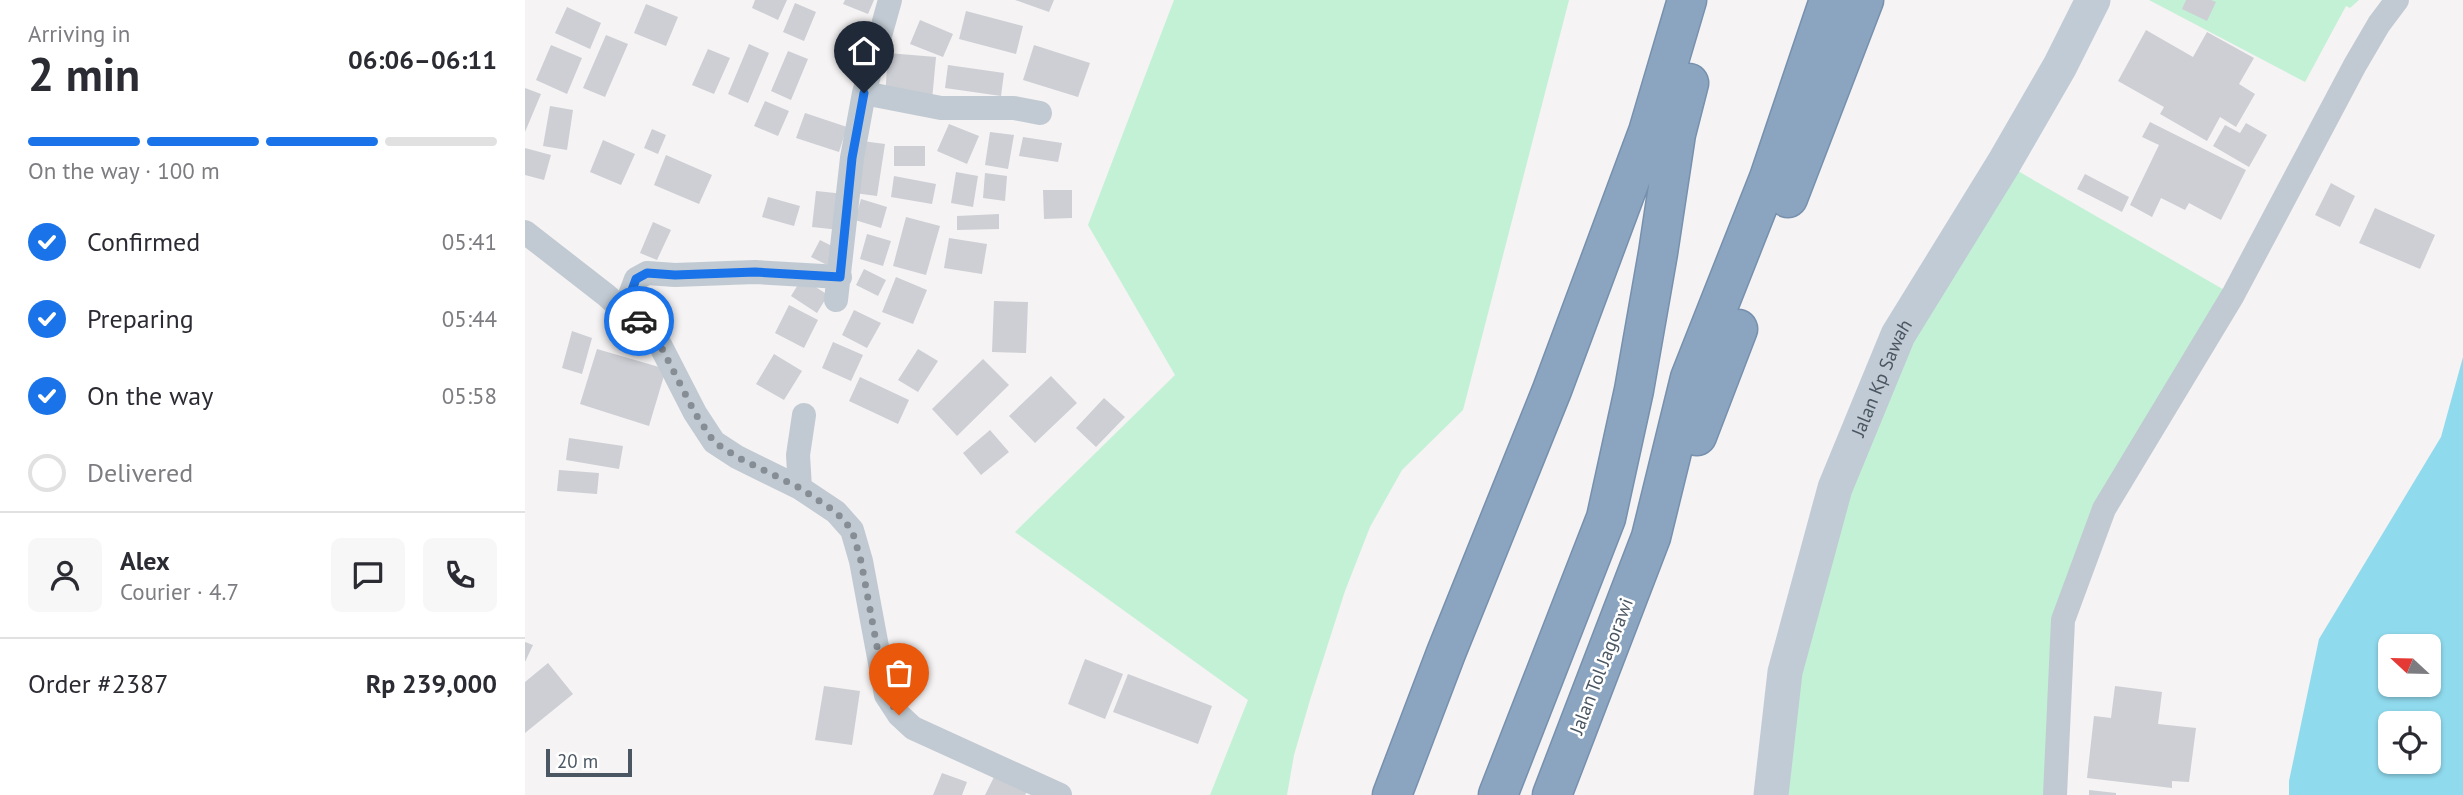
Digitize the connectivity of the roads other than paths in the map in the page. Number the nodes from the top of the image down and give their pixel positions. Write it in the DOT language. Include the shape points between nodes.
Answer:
graph roads {
  1 [pos="890,0"];
  2 [pos="1686,0"];
  3 [pos="1710,0"];
  4 [pos="1829,0"];
  5 [pos="1864,0"];
  6 [pos="2093,0"];
  7 [pos="2397,0"];
  8 [pos="864,93"];
  9 [pos="1039,113"];
  10 [pos="525,232"];
  11 [pos="624,312"];
  12 [pos="804,415"];
  13 [pos="800,488"];
  14 [pos="1651,537"];
  15 [pos="1060,795"];
  16 [pos="1392,795"];
  17 [pos="1498,795"];
  18 [pos="1552,795"];
  19 [pos="1771,795"];
  20 [pos="2055,795"];
  1 -- 8 [label="street"];
  2 -- 16 [label="highway" via="1648,132"];
  3 -- 17 [label="highway" via="1676,134 1634,390 1606,518"];
  4 -- 14 [label="highway" via="1769,178 1691,378"];
  5 -- 14 [label="highway" via="1678,488"];
  6 -- 19 [label="street, Jalan Kp Sawah" via="2004,163 1898,335 1835,488 1785,672"];
  7 -- 20 [label="street" via="2355,65 2232,295 2104,509 2063,620"];
  8 -- 9 [label="street" via="941,108 1014,108"];
  8 -- 11 [label="street" via="838,289 755,272 647,273 636,279"];
  10 -- 11 [label="street"];
  11 -- 13 [label="street" via="653,331 714,442"];
  12 -- 13 [label="street" via="798,455"];
  13 -- 15 [label="street" via="836,512 852,530 886,695 899,715 913,728"];
  14 -- 18 [label="highway, Jalan Tol Jagorawi"];
}
